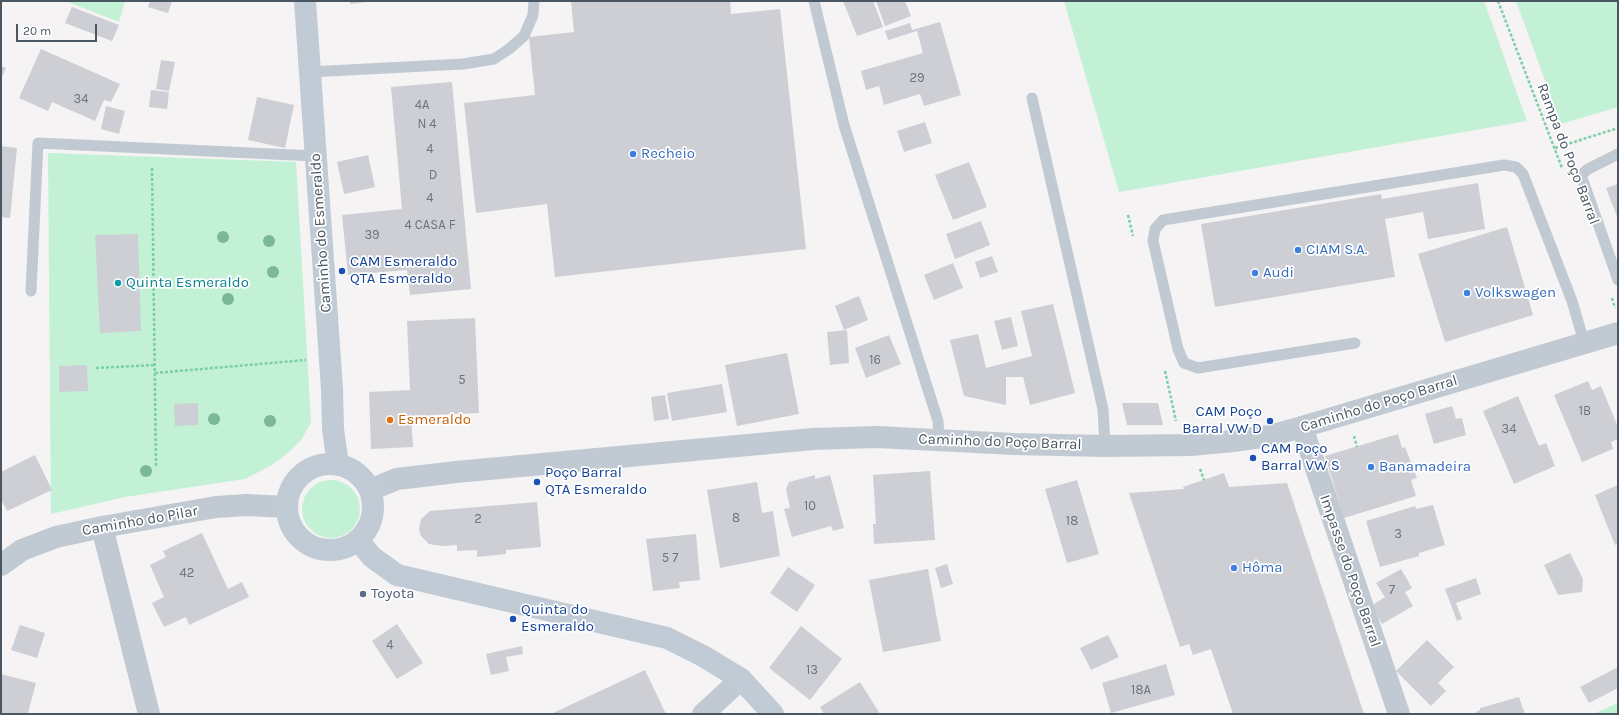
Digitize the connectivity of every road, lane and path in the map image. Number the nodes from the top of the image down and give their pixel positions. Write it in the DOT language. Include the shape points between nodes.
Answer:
graph roads {
  1 [pos="305,1"];
  2 [pos="534,1"];
  3 [pos="814,1"];
  4 [pos="1498,1"];
  5 [pos="310,72"];
  6 [pos="1032,98"];
  7 [pos="1618,128"];
  8 [pos="1555,148"];
  9 [pos="1618,154"];
  10 [pos="315,156"];
  11 [pos="152,168"];
  12 [pos="1563,170"];
  13 [pos="1618,280"];
  14 [pos="31,291"];
  15 [pos="1610,293"];
  16 [pos="1617,332"];
  17 [pos="1584,342"];
  18 [pos="1355,343"];
  19 [pos="311,360"];
  20 [pos="154,365"];
  21 [pos="96,368"];
  22 [pos="155,374"];
  23 [pos="1302,427"];
  24 [pos="938,440"];
  25 [pos="1105,446"];
  26 [pos="338,465"];
  27 [pos="156,467"];
  28 [pos="370,490"];
  29 [pos="287,507"];
  30 [pos="102,527"];
  31 [pos="358,540"];
  32 [pos="1,565"];
  33 [pos="741,678"];
  34 [pos="149,714"];
  35 [pos="703,714"];
  36 [pos="773,714"];
  37 [pos="1399,714"];
  1 -- 5 [label="main road, Caminho do Esmeraldo"];
  2 -- 5 [label="lane" via="533,15 524,36 494,59 463,64"];
  3 -- 24 [label="lane" via="844,125 938,420"];
  4 -- 8 [label="path, Rampa do Poço Barral"];
  5 -- 10 [label="main road, Caminho do Esmeraldo"];
  6 -- 25 [label="lane" via="1103,409"];
  7 -- 8 [label="path"];
  8 -- 12 [label="path, Rampa do Poço Barral"];
  9 -- 13 [label="lane" via="1581,175"];
  10 -- 14 [label="lane" via="38,142"];
  10 -- 26 [label="main road, Caminho do Esmeraldo" via="333,429"];
  11 -- 20 [label="path"];
  15 -- 16 [label="path"];
  16 -- 17 [label="street, Caminho do Poço Barral"];
  17 -- 18 [label="lane" via="1572,301 1523,174 1516,167 1504,165 1162,220 1155,228 1153,241 1178,349 1184,364 1198,368"];
  17 -- 23 [label="street, Caminho do Poço Barral"];
  19 -- 22 [label="path"];
  20 -- 21 [label="path"];
  20 -- 22 [label="path"];
  22 -- 27 [label="path"];
  23 -- 25 [label="street, Caminho do Poço Barral" via="1269,436 1226,442"];
  23 -- 37 [label="street, Impasse do Poço Barral"];
  24 -- 25 [label="street, Caminho do Poço Barral"];
  24 -- 28 [label="street, Caminho do Poço Barral" via="877,437 813,439 456,472 397,479"];
  26 -- 28 [label="main road" via="354,471"];
  26 -- 29 [label="main road" via="318,466 305,472 289,494"];
  28 -- 31 [label="main road" via="373,515 368,528"];
  29 -- 30 [label="street, Caminho do Pilar" via="216,507"];
  29 -- 31 [label="main road" via="289,522 296,534 308,544 321,549 335,550 350,546"];
  30 -- 32 [label="street, Caminho do Pilar" via="56,537 22,550"];
  30 -- 34 [label="street"];
  31 -- 33 [label="main road" via="372,557 397,576 666,638"];
  33 -- 35 [label="street"];
  33 -- 36 [label="main road"];
}
